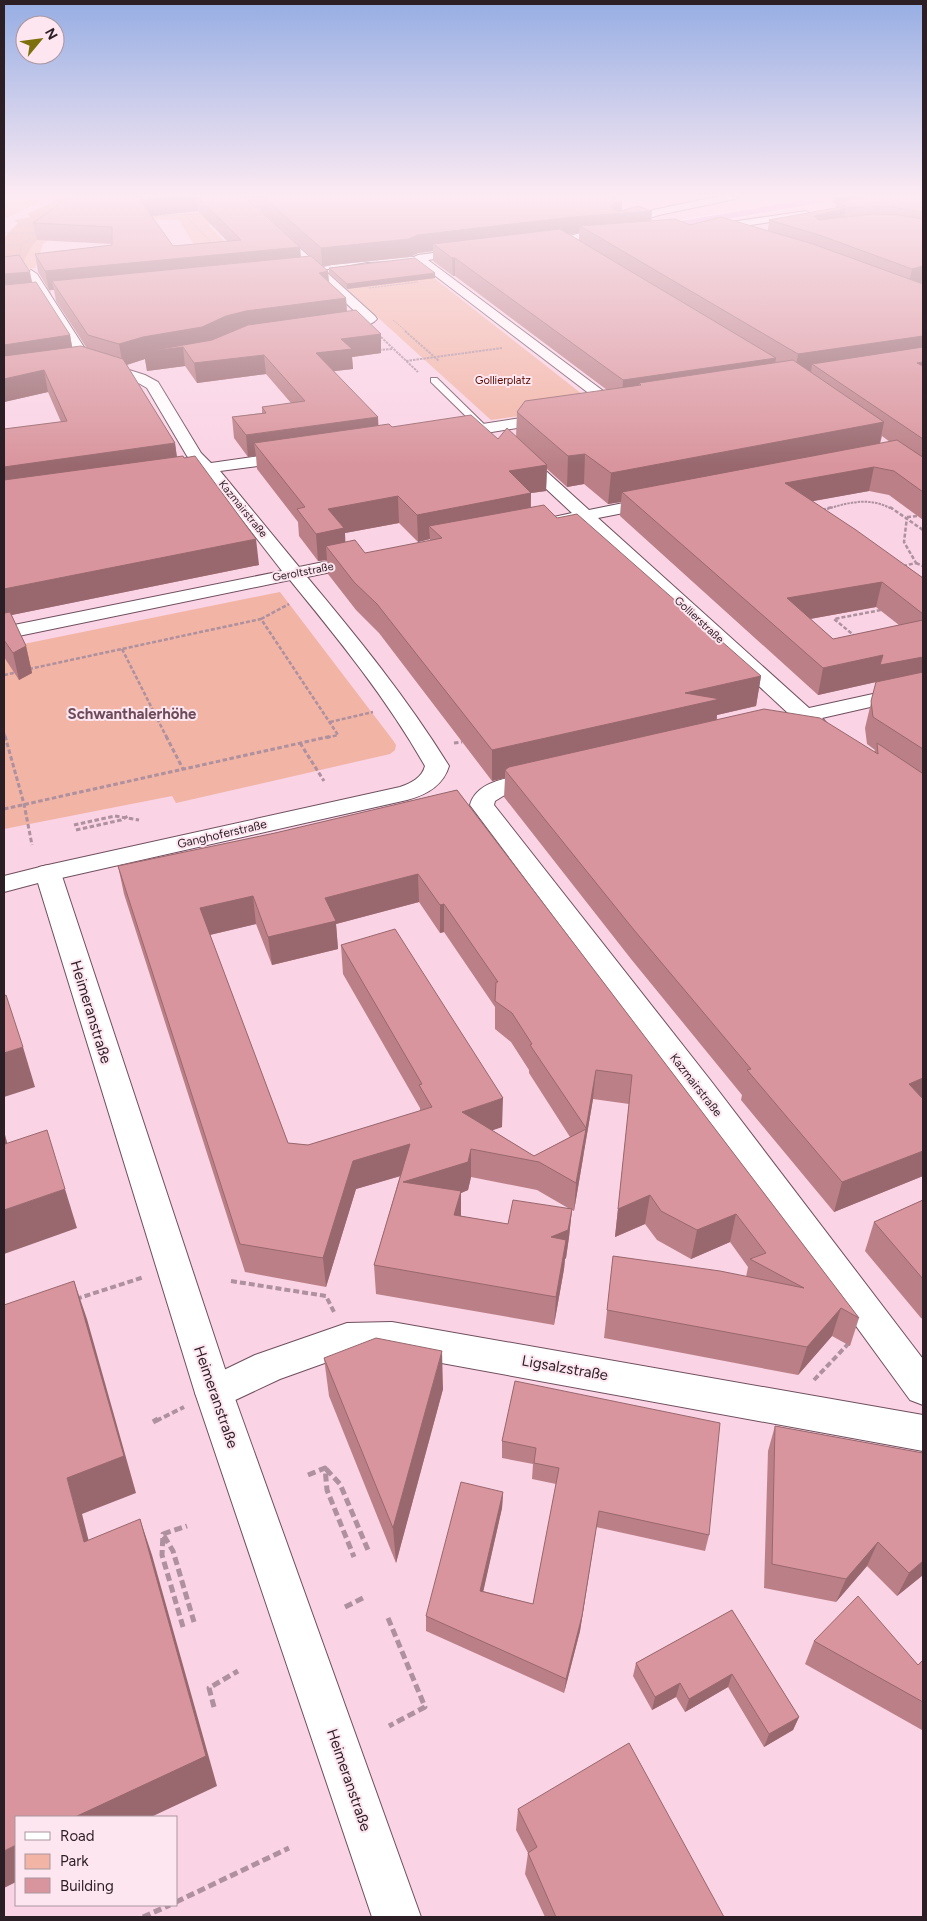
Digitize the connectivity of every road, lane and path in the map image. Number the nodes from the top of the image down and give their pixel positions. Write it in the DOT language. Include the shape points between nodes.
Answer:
graph roads {
  1 [pos="38,286"];
  2 [pos="335,286"];
  3 [pos="388,286"];
  4 [pos="455,286"];
  5 [pos="369,288"];
  6 [pos="60,294"];
  7 [pos="45,296"];
  8 [pos="30,297"];
  9 [pos="365,322"];
  10 [pos="395,322"];
  11 [pos="320,329"];
  12 [pos="501,348"];
  13 [pos="393,349"];
  14 [pos="379,350"];
  15 [pos="435,358"];
  16 [pos="86,361"];
  17 [pos="406,361"];
  18 [pos="67,364"];
  19 [pos="142,366"];
  20 [pos="122,373"];
  21 [pos="434,380"];
  22 [pos="635,405"];
  23 [pos="617,408"];
  24 [pos="595,412"];
  25 [pos="566,416"];
  26 [pos="487,428"];
  27 [pos="436,436"];
  28 [pos="312,453"];
  29 [pos="208,468"];
  30 [pos="181,472"];
  31 [pos="673,498"];
  32 [pos="817,511"];
  33 [pos="586,516"];
  34 [pos="918,516"];
  35 [pos="907,518"];
  36 [pos="532,527"];
  37 [pos="923,530"];
  38 [pos="378,557"];
  39 [pos="916,563"];
  40 [pos="902,566"];
  41 [pos="923,566"];
  42 [pos="294,573"];
  43 [pos="292,602"];
  44 [pos="881,610"];
  45 [pos="261,619"];
  46 [pos="4,633"];
  47 [pos="860,640"];
  48 [pos="122,649"];
  49 [pos="4,675"];
  50 [pos="923,689"];
  51 [pos="376,711"];
  52 [pos="805,717"];
  53 [pos="330,722"];
  54 [pos="754,730"];
  55 [pos="4,733"];
  56 [pos="837,738"];
  57 [pos="462,742"];
  58 [pos="300,743"];
  59 [pos="454,743"];
  60 [pos="183,769"];
  61 [pos="435,773"];
  62 [pos="562,774"];
  63 [pos="324,781"];
  64 [pos="24,804"];
  65 [pos="4,809"];
  66 [pos="129,815"];
  67 [pos="139,820"];
  68 [pos="74,825"];
  69 [pos="76,830"];
  70 [pos="40,859"];
  71 [pos="4,884"];
  72 [pos="173,1267"];
  73 [pos="231,1281"];
  74 [pos="74,1300"];
  75 [pos="872,1318"];
  76 [pos="348,1339"];
  77 [pos="923,1388"];
  78 [pos="214,1393"];
  79 [pos="788,1408"];
  80 [pos="923,1433"];
  81 [pos="325,1468"];
  82 [pos="308,1475"];
  83 [pos="187,1526"];
  84 [pos="163,1534"];
  85 [pos="368,1550"];
  86 [pos="354,1557"];
  87 [pos="363,1598"];
  88 [pos="345,1607"];
  89 [pos="388,1618"];
  90 [pos="194,1622"];
  91 [pos="183,1627"];
  92 [pos="238,1671"];
  93 [pos="214,1707"];
  94 [pos="390,1726"];
  95 [pos="289,1848"];
  96 [pos="178,1901"];
  97 [pos="168,1906"];
  98 [pos="144,1917"];
  99 [pos="397,1917"];
  1 -- 7 [label="street"];
  2 -- 9 [label="street" via="370,319"];
  3 -- 5 [label="path"];
  4 -- 23 [label="street"];
  6 -- 7 [label="street"];
  7 -- 8 [label="street"];
  7 -- 16 [label="street"];
  9 -- 11 [label="street"];
  9 -- 13 [label="path"];
  10 -- 15 [label="path"];
  12 -- 15 [label="path"];
  13 -- 14 [label="path"];
  13 -- 17 [label="path"];
  15 -- 17 [label="path"];
  16 -- 18 [label="street"];
  16 -- 20 [label="street, Kazmairstraße"];
  17 -- 21 [label="path" via="420,375"];
  19 -- 20 [label="street"];
  20 -- 29 [label="street, Kazmairstraße" via="153,385 196,456"];
  21 -- 26 [label="lane"];
  22 -- 23 [label="street"];
  23 -- 24 [label="street"];
  25 -- 26 [label="street"];
  26 -- 27 [label="street"];
  26 -- 33 [label="street, Gollierstraße"];
  28 -- 29 [label="street"];
  29 -- 30 [label="street"];
  29 -- 42 [label="street, Kazmairstraße"];
  31 -- 33 [label="street"];
  32 -- 35 [label="path" via="863,501 881,503"];
  33 -- 36 [label="street"];
  33 -- 52 [label="street, Gollierstraße"];
  34 -- 35 [label="path"];
  35 -- 37 [label="path"];
  35 -- 39 [label="path" via="904,542"];
  38 -- 42 [label="street, Geroltstraße"];
  39 -- 40 [label="path"];
  39 -- 41 [label="path"];
  42 -- 46 [label="street, Geroltstraße"];
  42 -- 61 [label="street, Kazmairstraße" via="359,652 412,724 437,766"];
  43 -- 45 [label="path"];
  44 -- 47 [label="path" via="834,619"];
  45 -- 48 [label="path"];
  45 -- 53 [label="path"];
  48 -- 49 [label="path"];
  48 -- 60 [label="path"];
  50 -- 52 [label="street"];
  51 -- 53 [label="path"];
  52 -- 54 [label="street"];
  52 -- 56 [label="street, Gollierstraße"];
  53 -- 58 [label="path" via="338,735"];
  55 -- 64 [label="path"];
  57 -- 59 [label="path"];
  58 -- 60 [label="path"];
  58 -- 63 [label="path"];
  60 -- 64 [label="path"];
  61 -- 70 [label="street, Ganghoferstraße" via="419,788 407,793"];
  62 -- 75 [label="street, Kazmairstraße" via="500,788 484,797 482,805"];
  64 -- 65 [label="path"];
  64 -- 70 [label="path"];
  66 -- 67 [label="path"];
  66 -- 68 [label="path" via="119,814"];
  66 -- 69 [label="path" via="121,820"];
  70 -- 71 [label="street, Ganghoferstraße"];
  70 -- 72 [label="street, Heimeranstraße"];
  72 -- 74 [label="path"];
  72 -- 78 [label="street, Heimeranstraße"];
  73 -- 76 [label="path" via="326,1296"];
  75 -- 77 [label="street, Kazmairstraße"];
  75 -- 79 [label="path"];
  76 -- 78 [label="street, Ligsalzstraße" via="268,1367"];
  76 -- 79 [label="street, Ligsalzstraße" via="392,1338"];
  78 -- 99 [label="street, Heimeranstraße"];
  79 -- 80 [label="street, Ligsalzstraße"];
  81 -- 82 [label="path"];
  81 -- 85 [label="path" via="340,1484"];
  81 -- 86 [label="path" via="327,1490"];
  83 -- 84 [label="path"];
  84 -- 90 [label="path" via="173,1550"];
  84 -- 91 [label="path" via="162,1555"];
  87 -- 88 [label="path"];
  89 -- 94 [label="path" via="425,1707"];
  92 -- 93 [label="path" via="209,1688"];
  95 -- 96 [label="path"];
  97 -- 98 [label="path"];
}
